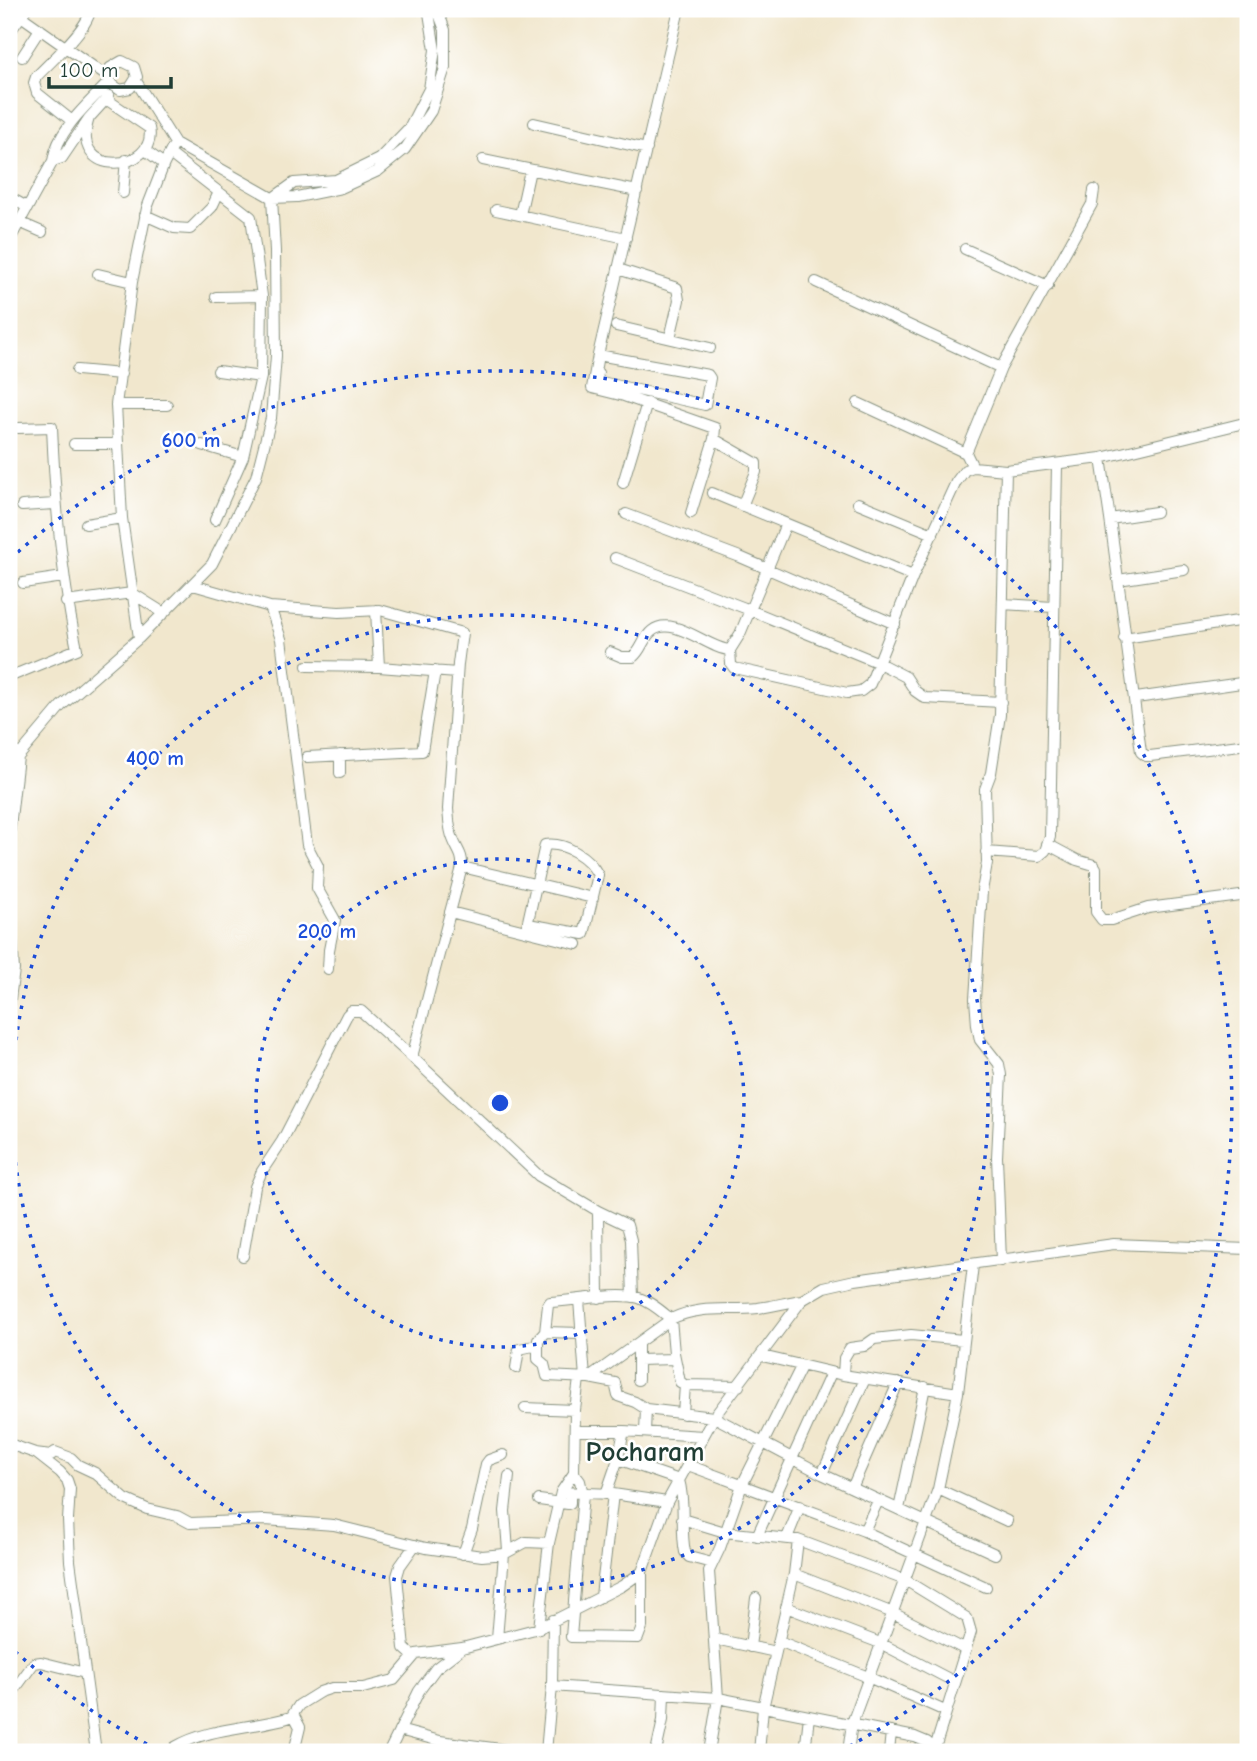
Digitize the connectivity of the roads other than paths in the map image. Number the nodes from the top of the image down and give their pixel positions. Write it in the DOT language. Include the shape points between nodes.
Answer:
graph roads {
  1 [pos="90,9"];
  2 [pos="425,9"];
  3 [pos="437,9"];
  4 [pos="679,9"];
  5 [pos="23,13"];
  6 [pos="40,29"];
  7 [pos="9,33"];
  8 [pos="66,46"];
  9 [pos="22,57"];
  10 [pos="136,81"];
  11 [pos="111,83"];
  12 [pos="106,99"];
  13 [pos="89,118"];
  14 [pos="72,121"];
  15 [pos="534,123"];
  16 [pos="176,143"];
  17 [pos="647,149"];
  18 [pos="145,150"];
  19 [pos="170,154"];
  20 [pos="127,160"];
  21 [pos="483,160"];
  22 [pos="53,161"];
  23 [pos="164,164"];
  24 [pos="530,170"];
  25 [pos="1094,190"];
  26 [pos="637,191"];
  27 [pos="219,192"];
  28 [pos="123,193"];
  29 [pos="9,197"];
  30 [pos="272,198"];
  31 [pos="27,206"];
  32 [pos="496,210"];
  33 [pos="145,215"];
  34 [pos="520,215"];
  35 [pos="19,222"];
  36 [pos="42,232"];
  37 [pos="626,238"];
  38 [pos="9,241"];
  39 [pos="965,249"];
  40 [pos="618,270"];
  41 [pos="98,274"];
  42 [pos="132,282"];
  43 [pos="816,282"];
  44 [pos="1048,286"];
  45 [pos="262,296"];
  46 [pos="216,297"];
  47 [pos="616,326"];
  48 [pos="670,338"];
  49 [pos="710,348"];
  50 [pos="600,355"];
  51 [pos="1001,368"];
  52 [pos="77,370"];
  53 [pos="218,371"];
  54 [pos="121,374"];
  55 [pos="261,377"];
  56 [pos="647,403"];
  57 [pos="858,403"];
  58 [pos="116,405"];
  59 [pos="167,405"];
  60 [pos="1248,422"];
  61 [pos="18,428"];
  62 [pos="714,439"];
  63 [pos="74,444"];
  64 [pos="118,444"];
  65 [pos="202,445"];
  66 [pos="966,453"];
  67 [pos="243,457"];
  68 [pos="1101,458"];
  69 [pos="1057,465"];
  70 [pos="973,467"];
  71 [pos="1006,470"];
  72 [pos="623,483"];
  73 [pos="712,493"];
  74 [pos="858,503"];
  75 [pos="55,504"];
  76 [pos="22,506"];
  77 [pos="742,506"];
  78 [pos="1156,512"];
  79 [pos="691,513"];
  80 [pos="626,514"];
  81 [pos="121,518"];
  82 [pos="1110,519"];
  83 [pos="215,520"];
  84 [pos="86,524"];
  85 [pos="786,524"];
  86 [pos="933,534"];
  87 [pos="615,558"];
  88 [pos="766,568"];
  89 [pos="1184,570"];
  90 [pos="913,576"];
  91 [pos="63,577"];
  92 [pos="1118,580"];
  93 [pos="23,583"];
  94 [pos="193,584"];
  95 [pos="132,593"];
  96 [pos="66,602"];
  97 [pos="1003,604"];
  98 [pos="270,607"];
  99 [pos="1053,607"];
  100 [pos="376,610"];
  101 [pos="750,610"];
  102 [pos="164,613"];
  103 [pos="1238,621"];
  104 [pos="895,624"];
  105 [pos="139,638"];
  106 [pos="1124,638"];
  107 [pos="730,650"];
  108 [pos="610,652"];
  109 [pos="879,663"];
  110 [pos="307,666"];
  111 [pos="379,667"];
  112 [pos="435,671"];
  113 [pos="457,673"];
  114 [pos="9,677"];
  115 [pos="1248,682"];
  116 [pos="1136,698"];
  117 [pos="1001,702"];
  118 [pos="9,743"];
  119 [pos="1248,744"];
  120 [pos="340,755"];
  121 [pos="18,757"];
  122 [pos="307,757"];
  123 [pos="340,773"];
  124 [pos="9,835"];
  125 [pos="1047,845"];
  126 [pos="986,852"];
  127 [pos="463,867"];
  128 [pos="536,884"];
  129 [pos="9,892"];
  130 [pos="1248,895"];
  131 [pos="593,898"];
  132 [pos="450,912"];
  133 [pos="527,927"];
  134 [pos="577,944"];
  135 [pos="328,969"];
  136 [pos="9,1006"];
  137 [pos="412,1057"];
  138 [pos="598,1211"];
  139 [pos="1248,1249"];
  140 [pos="243,1256"];
  141 [pos="1001,1261"];
  142 [pos="973,1265"];
  143 [pos="633,1297"];
  144 [pos="599,1298"];
  145 [pos="579,1300"];
  146 [pos="802,1300"];
  147 [pos="671,1319"];
  148 [pos="545,1332"];
  149 [pos="582,1333"];
  150 [pos="963,1340"];
  151 [pos="638,1343"];
  152 [pos="538,1345"];
  153 [pos="762,1356"];
  154 [pos="675,1359"];
  155 [pos="638,1360"];
  156 [pos="801,1367"];
  157 [pos="516,1368"];
  158 [pos="831,1373"];
  159 [pos="843,1375"];
  160 [pos="584,1378"];
  161 [pos="865,1379"];
  162 [pos="638,1380"];
  163 [pos="898,1383"];
  164 [pos="685,1384"];
  165 [pos="738,1386"];
  166 [pos="925,1387"];
  167 [pos="958,1393"];
  168 [pos="524,1408"];
  169 [pos="646,1409"];
  170 [pos="575,1410"];
  171 [pos="683,1414"];
  172 [pos="714,1417"];
  173 [pos="575,1431"];
  174 [pos="624,1431"];
  175 [pos="645,1432"];
  176 [pos="703,1436"];
  177 [pos="762,1443"];
  178 [pos="9,1444"];
  179 [pos="35,1453"];
  180 [pos="503,1455"];
  181 [pos="792,1458"];
  182 [pos="618,1460"];
  183 [pos="688,1465"];
  184 [pos="574,1473"];
  185 [pos="821,1474"];
  186 [pos="509,1476"];
  187 [pos="680,1480"];
  188 [pos="742,1485"];
  189 [pos="852,1488"];
  190 [pos="939,1489"];
  191 [pos="565,1492"];
  192 [pos="583,1494"];
  193 [pos="610,1494"];
  194 [pos="774,1496"];
  195 [pos="539,1500"];
  196 [pos="878,1501"];
  197 [pos="557,1503"];
  198 [pos="665,1505"];
  199 [pos="800,1506"];
  200 [pos="899,1509"];
  201 [pos="682,1516"];
  202 [pos="1007,1521"];
  203 [pos="928,1523"];
  204 [pos="864,1531"];
  205 [pos="725,1532"];
  206 [pos="757,1536"];
  207 [pos="793,1539"];
  208 [pos="549,1543"];
  209 [pos="415,1545"];
  210 [pos="506,1553"];
  211 [pos="916,1553"];
  212 [pos="995,1553"];
  213 [pos="463,1554"];
  214 [pos="712,1563"];
  215 [pos="642,1572"];
  216 [pos="794,1574"];
  217 [pos="905,1580"];
  218 [pos="986,1587"];
  219 [pos="601,1596"];
  220 [pos="757,1598"];
  221 [pos="786,1608"];
  222 [pos="572,1612"];
  223 [pos="893,1613"];
  224 [pos="553,1620"];
  225 [pos="540,1628"];
  226 [pos="497,1639"];
  227 [pos="715,1639"];
  228 [pos="779,1641"];
  229 [pos="880,1643"];
  230 [pos="750,1647"];
  231 [pos="462,1648"];
  232 [pos="966,1650"];
  233 [pos="776,1652"];
  234 [pos="413,1657"];
  235 [pos="85,1673"];
  236 [pos="868,1677"];
  237 [pos="955,1682"];
  238 [pos="552,1686"];
  239 [pos="664,1695"];
  240 [pos="9,1697"];
  241 [pos="718,1698"];
  242 [pos="763,1707"];
  243 [pos="945,1711"];
  244 [pos="293,1716"];
  245 [pos="809,1716"];
  246 [pos="852,1723"];
  247 [pos="399,1730"];
  248 [pos="891,1732"];
  249 [pos="175,1747"];
  250 [pos="936,1750"];
  251 [pos="96,1752"];
  252 [pos="295,1752"];
  253 [pos="389,1752"];
  254 [pos="524,1752"];
  255 [pos="546,1752"];
  256 [pos="656,1752"];
  257 [pos="709,1752"];
  258 [pos="759,1752"];
  259 [pos="805,1752"];
  260 [pos="848,1752"];
  261 [pos="889,1752"];
  1 -- 8 [label="street" via="90,17"];
  2 -- 30 [label="street" via="435,50 429,89 410,128 379,159 336,180 294,183"];
  3 -- 30 [label="street" via="445,30 445,68 431,111 405,149 378,171 341,188"];
  4 -- 17 [label="street"];
  5 -- 6 [label="street"];
  5 -- 7 [label="street"];
  6 -- 8 [label="street"];
  6 -- 9 [label="street"];
  8 -- 11 [label="street"];
  8 -- 14 [label="street" via="36,77 35,89"];
  10 -- 11 [label="street" via="125,90"];
  10 -- 11 [label="street" via="134,67 122,61 110,68"];
  10 -- 16 [label="street"];
  11 -- 12 [label="street"];
  11 -- 14 [label="street"];
  12 -- 13 [label="street"];
  12 -- 18 [label="street" via="149,128 151,137"];
  13 -- 20 [label="street" via="85,139 89,151 108,162"];
  13 -- 22 [label="street" via="61,158"];
  14 -- 22 [label="street" via="54,150"];
  15 -- 17 [label="street"];
  16 -- 19 [label="street"];
  16 -- 30 [label="street"];
  17 -- 26 [label="street"];
  18 -- 20 [label="street"];
  18 -- 23 [label="street"];
  19 -- 23 [label="street"];
  19 -- 27 [label="street"];
  20 -- 28 [label="street"];
  21 -- 24 [label="street"];
  22 -- 31 [label="street"];
  23 -- 33 [label="street"];
  24 -- 26 [label="street"];
  24 -- 34 [label="street"];
  25 -- 44 [label="street"];
  26 -- 37 [label="street"];
  27 -- 33 [label="street" via="190,229 174,228"];
  27 -- 45 [label="street" via="251,217"];
  29 -- 31 [label="street"];
  30 -- 94 [label="street" via="276,356 271,418 256,477 212,564"];
  31 -- 35 [label="street"];
  32 -- 34 [label="street"];
  33 -- 42 [label="street"];
  34 -- 37 [label="street"];
  35 -- 36 [label="street"];
  35 -- 38 [label="street"];
  37 -- 40 [label="street"];
  39 -- 44 [label="street"];
  40 -- 48 [label="street" via="677,288 679,300"];
  40 -- 50 [label="street"];
  41 -- 42 [label="street"];
  42 -- 54 [label="street"];
  43 -- 51 [label="street"];
  44 -- 51 [label="street"];
  45 -- 46 [label="street"];
  45 -- 55 [label="street"];
  47 -- 48 [label="street"];
  48 -- 49 [label="street"];
  50 -- 50 [label="street" via="708,375 705,405 597,381"];
  50 -- 56 [label="street" via="593,388"];
  51 -- 66 [label="street"];
  52 -- 54 [label="street"];
  53 -- 55 [label="street"];
  54 -- 58 [label="street"];
  55 -- 67 [label="street"];
  56 -- 62 [label="street" via="713,426"];
  56 -- 72 [label="street"];
  57 -- 66 [label="street"];
  58 -- 59 [label="street"];
  58 -- 64 [label="street"];
  60 -- 68 [label="street"];
  61 -- 75 [label="street" via="52,427"];
  62 -- 77 [label="street" via="756,463"];
  62 -- 79 [label="street"];
  63 -- 64 [label="street"];
  64 -- 81 [label="street"];
  65 -- 67 [label="street"];
  66 -- 70 [label="street"];
  67 -- 83 [label="street"];
  68 -- 69 [label="street"];
  68 -- 82 [label="street"];
  69 -- 71 [label="street"];
  69 -- 99 [label="street"];
  70 -- 71 [label="street"];
  70 -- 86 [label="street" via="960,474"];
  71 -- 97 [label="street"];
  73 -- 77 [label="street"];
  74 -- 86 [label="street"];
  75 -- 76 [label="street"];
  75 -- 91 [label="street"];
  77 -- 85 [label="street"];
  78 -- 82 [label="street"];
  80 -- 88 [label="street"];
  81 -- 84 [label="street"];
  81 -- 95 [label="street"];
  82 -- 92 [label="street"];
  85 -- 88 [label="street"];
  85 -- 90 [label="street"];
  86 -- 90 [label="street"];
  87 -- 101 [label="street"];
  88 -- 101 [label="street"];
  88 -- 104 [label="street"];
  89 -- 92 [label="street"];
  90 -- 104 [label="street"];
  91 -- 93 [label="street"];
  91 -- 96 [label="street"];
  92 -- 106 [label="street"];
  94 -- 98 [label="street"];
  94 -- 102 [label="street"];
  95 -- 96 [label="street"];
  95 -- 102 [label="street"];
  95 -- 105 [label="street"];
  96 -- 114 [label="street" via="76,649"];
  97 -- 99 [label="street"];
  97 -- 117 [label="street"];
  98 -- 100 [label="street"];
  98 -- 135 [label="street" via="281,639 307,845 318,866 317,888 335,920"];
  99 -- 125 [label="street"];
  100 -- 111 [label="street"];
  100 -- 113 [label="street" via="462,633"];
  101 -- 107 [label="street"];
  101 -- 109 [label="street"];
  102 -- 105 [label="street"];
  103 -- 106 [label="street"];
  104 -- 109 [label="street"];
  105 -- 121 [label="street" via="61,706"];
  106 -- 116 [label="street"];
  107 -- 108 [label="street" via="666,626 652,631 633,657"];
  107 -- 109 [label="street" via="734,668 847,693 866,689"];
  109 -- 117 [label="street" via="906,677 925,698"];
  110 -- 111 [label="street"];
  111 -- 112 [label="street"];
  112 -- 113 [label="street"];
  112 -- 120 [label="street" via="422,751"];
  113 -- 127 [label="street" via="449,824"];
  115 -- 116 [label="street"];
  116 -- 119 [label="street" via="1141,752 1146,757"];
  117 -- 126 [label="street" via="985,789"];
  118 -- 121 [label="street"];
  120 -- 122 [label="street"];
  120 -- 123 [label="street"];
  121 -- 124 [label="street"];
  125 -- 126 [label="street" via="1039,856"];
  125 -- 130 [label="street" via="1094,865 1097,912 1102,920 1148,908"];
  126 -- 141 [label="street" via="975,1012 980,1040 999,1064 1001,1075 997,1157"];
  127 -- 128 [label="street"];
  127 -- 132 [label="street"];
  128 -- 131 [label="street"];
  128 -- 131 [label="street" via="545,845 550,844 580,854 597,872"];
  128 -- 133 [label="street"];
  129 -- 136 [label="street" via="14,970"];
  131 -- 133 [label="street" via="582,935"];
  132 -- 133 [label="street"];
  132 -- 137 [label="street"];
  133 -- 134 [label="street"];
  137 -- 138 [label="street" via="539,1176"];
  137 -- 140 [label="street" via="367,1015 355,1010 347,1014 255,1187"];
  138 -- 143 [label="street" via="629,1230"];
  138 -- 144 [label="street"];
  139 -- 141 [label="street" via="1114,1244"];
  141 -- 142 [label="street"];
  142 -- 146 [label="street" via="855,1280 824,1287"];
  142 -- 150 [label="street"];
  143 -- 144 [label="street"];
  143 -- 147 [label="street"];
  144 -- 145 [label="street"];
  145 -- 148 [label="street" via="550,1302"];
  145 -- 149 [label="street"];
  146 -- 147 [label="street" via="761,1308 700,1309"];
  146 -- 153 [label="street"];
  147 -- 151 [label="street"];
  147 -- 154 [label="street"];
  148 -- 149 [label="street"];
  148 -- 152 [label="street"];
  149 -- 160 [label="street"];
  150 -- 159 [label="street" via="918,1335 874,1339 850,1348"];
  150 -- 167 [label="street"];
  151 -- 155 [label="street"];
  151 -- 160 [label="street"];
  152 -- 157 [label="street" via="519,1349"];
  152 -- 160 [label="street" via="538,1359 547,1376"];
  153 -- 156 [label="street"];
  153 -- 165 [label="street"];
  154 -- 155 [label="street"];
  154 -- 164 [label="street" via="680,1382"];
  155 -- 162 [label="street"];
  156 -- 158 [label="street"];
  156 -- 177 [label="street"];
  158 -- 159 [label="street"];
  158 -- 181 [label="street"];
  159 -- 161 [label="street"];
  160 -- 169 [label="street" via="615,1383 618,1396"];
  160 -- 170 [label="street"];
  161 -- 163 [label="street"];
  161 -- 185 [label="street"];
  163 -- 166 [label="street"];
  163 -- 189 [label="street"];
  164 -- 165 [label="street"];
  164 -- 171 [label="street"];
  165 -- 172 [label="street"];
  166 -- 167 [label="street"];
  166 -- 200 [label="street"];
  167 -- 190 [label="street"];
  168 -- 170 [label="street"];
  169 -- 171 [label="street"];
  169 -- 175 [label="street"];
  170 -- 173 [label="street"];
  171 -- 172 [label="street"];
  172 -- 176 [label="street"];
  172 -- 177 [label="street"];
  173 -- 174 [label="street"];
  173 -- 184 [label="street"];
  174 -- 175 [label="street"];
  174 -- 182 [label="street"];
  175 -- 176 [label="street"];
  176 -- 183 [label="street"];
  177 -- 181 [label="street"];
  177 -- 188 [label="street"];
  178 -- 179 [label="street"];
  179 -- 209 [label="street" via="55,1452 71,1458 125,1499 190,1523 265,1520 334,1525"];
  179 -- 235 [label="street" via="60,1472 70,1489 70,1561"];
  180 -- 213 [label="street" via="486,1464"];
  181 -- 185 [label="street"];
  181 -- 194 [label="street"];
  182 -- 187 [label="street"];
  182 -- 193 [label="street"];
  183 -- 187 [label="street"];
  183 -- 188 [label="street"];
  184 -- 191 [label="street"];
  184 -- 192 [label="street"];
  185 -- 189 [label="street"];
  186 -- 210 [label="street"];
  187 -- 198 [label="street"];
  187 -- 201 [label="street"];
  188 -- 194 [label="street"];
  188 -- 205 [label="street"];
  189 -- 196 [label="street"];
  190 -- 202 [label="street"];
  190 -- 203 [label="street"];
  191 -- 192 [label="street"];
  191 -- 197 [label="street"];
  192 -- 193 [label="street"];
  192 -- 222 [label="street"];
  193 -- 198 [label="street"];
  193 -- 219 [label="street"];
  194 -- 199 [label="street"];
  194 -- 206 [label="street"];
  195 -- 197 [label="street"];
  196 -- 200 [label="street"];
  196 -- 204 [label="street"];
  197 -- 208 [label="street"];
  198 -- 201 [label="street"];
  198 -- 215 [label="street"];
  199 -- 204 [label="street"];
  199 -- 207 [label="street"];
  200 -- 203 [label="street"];
  201 -- 205 [label="street"];
  201 -- 214 [label="street" via="684,1552"];
  203 -- 211 [label="street"];
  203 -- 212 [label="street"];
  204 -- 211 [label="street"];
  205 -- 206 [label="street"];
  205 -- 214 [label="street"];
  206 -- 207 [label="street"];
  207 -- 216 [label="street"];
  207 -- 217 [label="street"];
  208 -- 210 [label="street" via="526,1542"];
  208 -- 225 [label="street"];
  209 -- 213 [label="street"];
  209 -- 234 [label="street" via="397,1576 404,1648"];
  210 -- 213 [label="street"];
  210 -- 226 [label="street"];
  211 -- 217 [label="street"];
  211 -- 218 [label="street"];
  214 -- 227 [label="street" via="709,1576"];
  215 -- 219 [label="street"];
  215 -- 222 [label="street" via="638,1638 572,1637"];
  216 -- 221 [label="street"];
  216 -- 223 [label="street"];
  217 -- 223 [label="street"];
  217 -- 232 [label="street" via="967,1618 971,1632"];
  219 -- 222 [label="street"];
  220 -- 230 [label="street"];
  221 -- 228 [label="street"];
  221 -- 229 [label="street"];
  222 -- 224 [label="street"];
  223 -- 229 [label="street"];
  223 -- 232 [label="street"];
  224 -- 225 [label="street"];
  224 -- 238 [label="street"];
  225 -- 226 [label="street"];
  226 -- 231 [label="street"];
  227 -- 230 [label="street"];
  227 -- 241 [label="street"];
  228 -- 233 [label="street"];
  228 -- 236 [label="street"];
  229 -- 236 [label="street"];
  229 -- 237 [label="street"];
  230 -- 233 [label="street"];
  231 -- 234 [label="street" via="424,1651"];
  231 -- 247 [label="street" via="436,1668"];
  232 -- 237 [label="street"];
  233 -- 242 [label="street"];
  234 -- 244 [label="street" via="394,1680 320,1692 299,1705"];
  235 -- 240 [label="street" via="34,1663"];
  235 -- 251 [label="street"];
  236 -- 243 [label="street"];
  236 -- 246 [label="street"];
  237 -- 243 [label="street"];
  238 -- 239 [label="street"];
  238 -- 255 [label="street"];
  239 -- 241 [label="street"];
  239 -- 256 [label="street"];
  241 -- 242 [label="street"];
  241 -- 257 [label="street"];
  242 -- 245 [label="street"];
  242 -- 258 [label="street"];
  243 -- 250 [label="street"];
  244 -- 249 [label="street" via="230,1727"];
  244 -- 252 [label="street" via="301,1734"];
  245 -- 246 [label="street"];
  245 -- 259 [label="street"];
  246 -- 248 [label="street"];
  246 -- 260 [label="street"];
  247 -- 253 [label="street"];
  247 -- 254 [label="street" via="440,1741"];
  248 -- 250 [label="street" via="915,1737"];
  248 -- 261 [label="street"];
}
